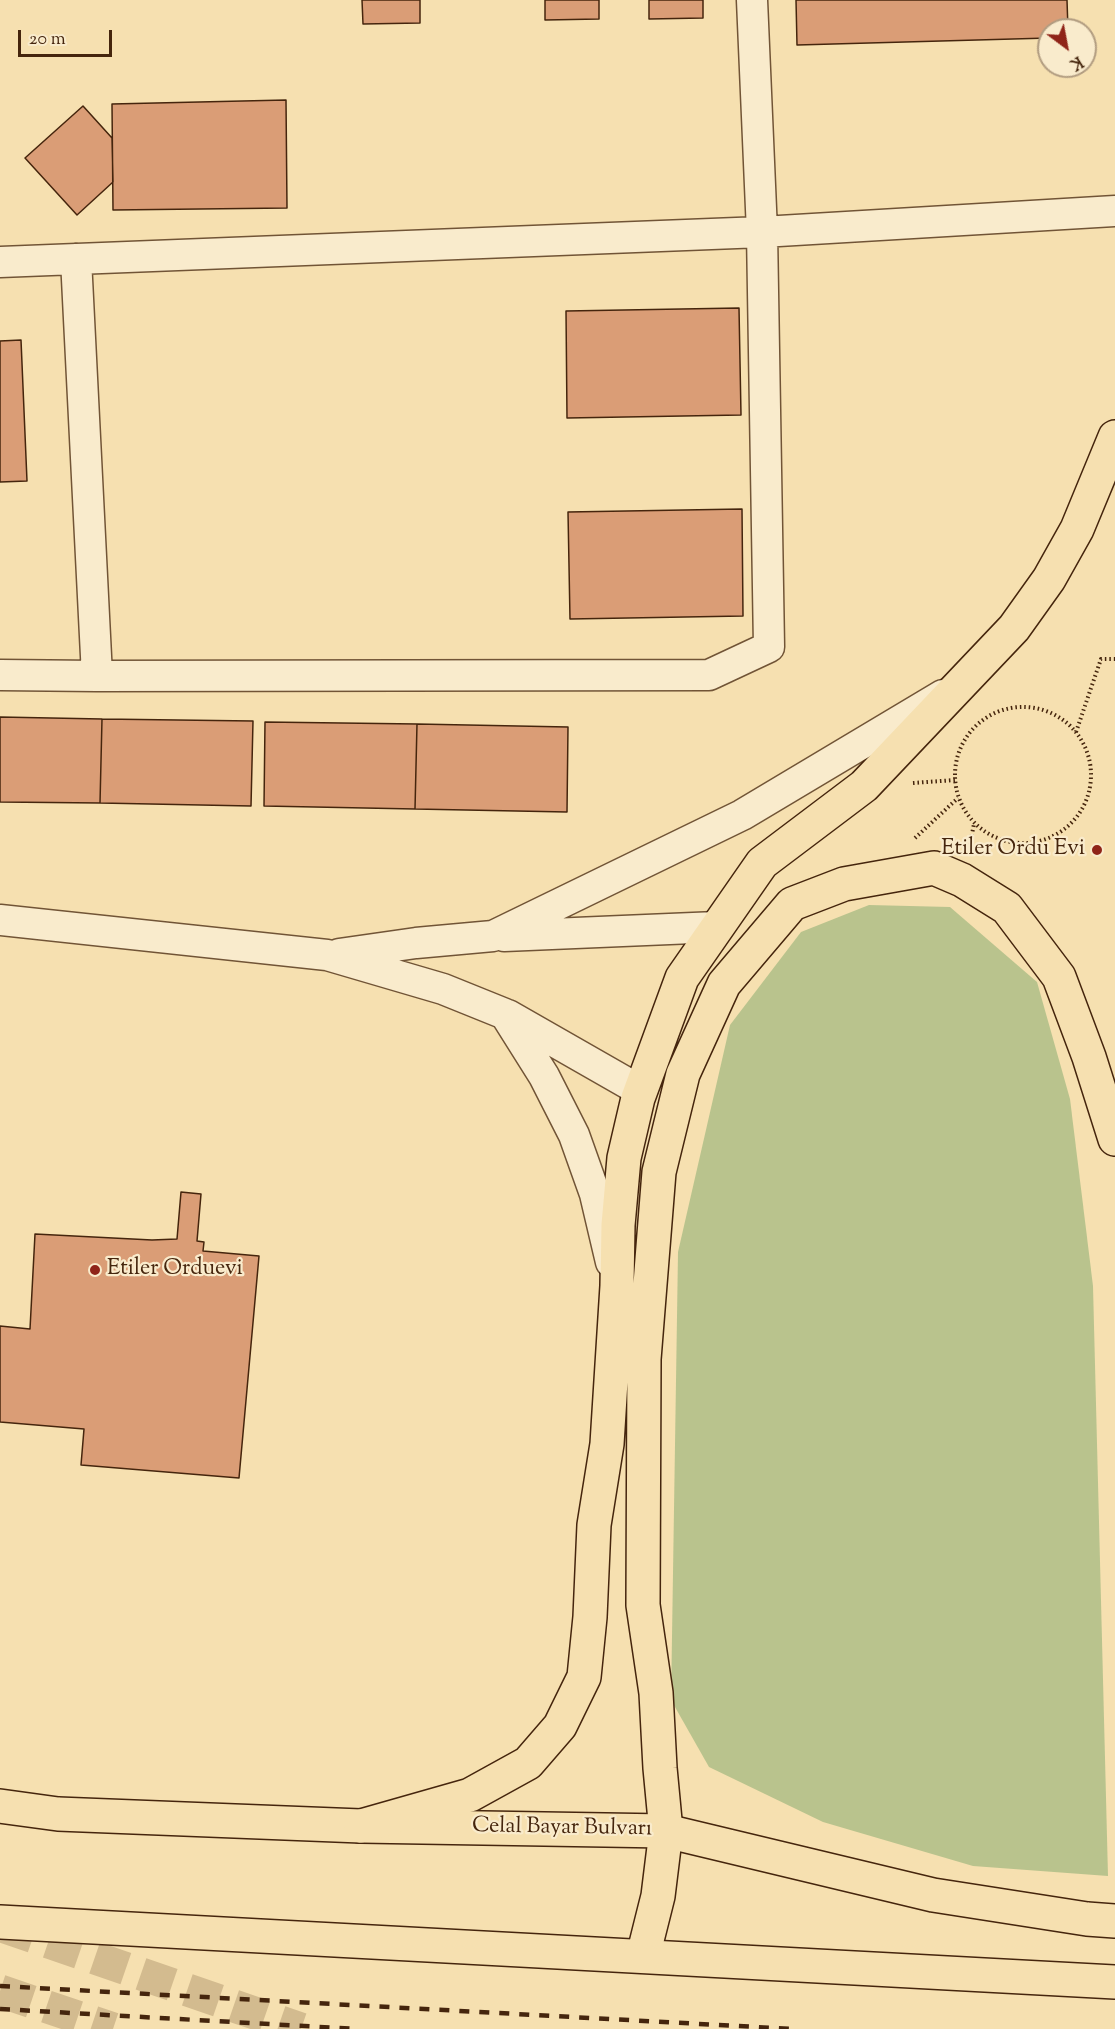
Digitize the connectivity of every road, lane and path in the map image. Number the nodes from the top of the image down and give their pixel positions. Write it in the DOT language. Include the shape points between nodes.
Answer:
graph roads {
  1 [pos="752,0"];
  2 [pos="1115,211"];
  3 [pos="762,232"];
  4 [pos="76,259"];
  5 [pos="0,262"];
  6 [pos="1115,437"];
  7 [pos="1115,659"];
  8 [pos="0,675"];
  9 [pos="97,676"];
  10 [pos="960,685"];
  11 [pos="1076,732"];
  12 [pos="0,920"];
  13 [pos="717,927"];
  14 [pos="493,936"];
  15 [pos="327,955"];
  16 [pos="505,1014"];
  17 [pos="641,1091"];
  18 [pos="1115,1139"];
  19 [pos="617,1286"];
  20 [pos="0,1806"];
  21 [pos="361,1826"];
  22 [pos="666,1831"];
  23 [pos="1115,1921"];
  24 [pos="0,1922"];
  25 [pos="643,1956"];
  26 [pos="1115,1982"];
  1 -- 3 [label="lane"];
  2 -- 3 [label="lane"];
  3 -- 4 [label="lane"];
  3 -- 9 [label="lane" via="769,647 709,675"];
  4 -- 5 [label="lane"];
  4 -- 9 [label="lane"];
  6 -- 10 [label="main road" via="1077,529 1049,579 1014,628"];
  7 -- 11 [label="path" via="1101,659"];
  8 -- 9 [label="lane"];
  10 -- 13 [label="main road" via="864,786 762,862"];
  10 -- 14 [label="lane" via="742,815"];
  11 -- 11 [label="path" via="1059,717 1038,708 1015,707 993,714 975,727 956,760 954,780 964,812 993,837 1015,844 1038,842 1060,833 1077,818 1088,798 1092,775 1088,752"];
  12 -- 15 [label="lane"];
  13 -- 14 [label="lane"];
  13 -- 17 [label="main road" via="682,978"];
  14 -- 15 [label="lane"];
  15 -- 16 [label="lane" via="443,989"];
  16 -- 17 [label="lane"];
  16 -- 19 [label="lane" via="544,1076 574,1135 595,1194"];
  17 -- 19 [label="main road" via="624,1158"];
  18 -- 22 [label="main road" via="1059,977 1007,908 934,867 844,884 792,904 724,984 683,1074 659,1172 645,1359 643,1605 656,1693"];
  19 -- 21 [label="main road" via="607,1444 594,1525 584,1677 560,1726 528,1763 470,1795"];
  20 -- 21 [label="main road, Celal Bayar Bulvarı" via="58,1814"];
  21 -- 22 [label="main road, Celal Bayar Bulvarı"];
  22 -- 23 [label="main road, Celal Bayar Bulvarı" via="933,1895"];
  22 -- 25 [label="main road" via="658,1896"];
  24 -- 25 [label="main road"];
  25 -- 26 [label="main road"];
}
